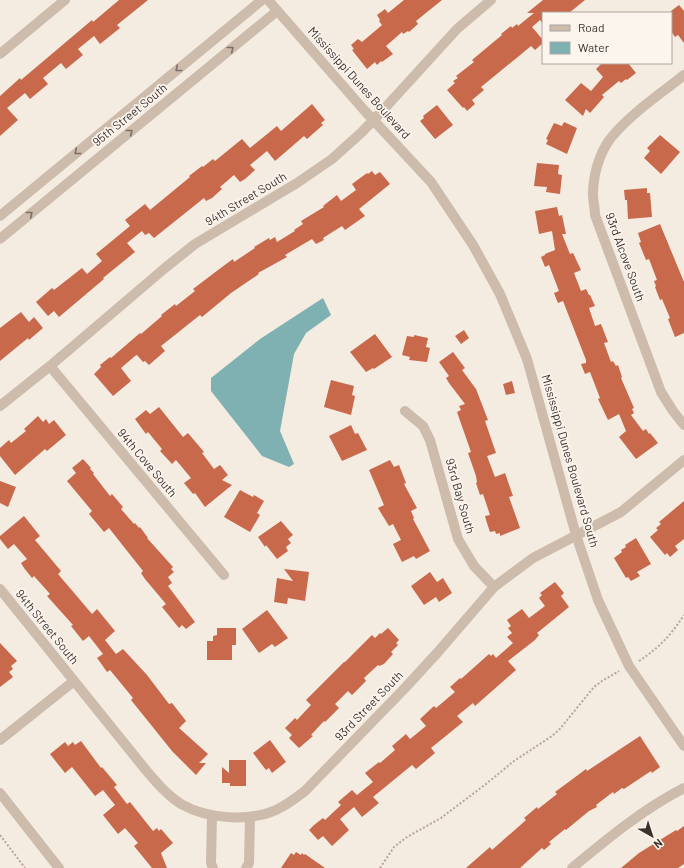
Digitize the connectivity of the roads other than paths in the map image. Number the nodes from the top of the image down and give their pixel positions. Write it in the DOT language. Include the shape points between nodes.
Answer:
graph roads {
  1 [pos="65,0"];
  2 [pos="262,0"];
  3 [pos="268,0"];
  4 [pos="491,0"];
  5 [pos="277,11"];
  6 [pos="0,54"];
  7 [pos="684,74"];
  8 [pos="373,120"];
  9 [pos="431,182"];
  10 [pos="0,216"];
  11 [pos="0,239"];
  12 [pos="50,366"];
  13 [pos="0,406"];
  14 [pos="405,411"];
  15 [pos="684,425"];
  16 [pos="684,460"];
  17 [pos="576,535"];
  18 [pos="224,575"];
  19 [pos="494,587"];
  20 [pos="0,589"];
  21 [pos="74,681"];
  22 [pos="0,740"];
  23 [pos="684,746"];
  24 [pos="684,788"];
  25 [pos="0,793"];
  26 [pos="212,815"];
  27 [pos="250,817"];
  28 [pos="59,868"];
  29 [pos="213,868"];
  30 [pos="246,868"];
  31 [pos="572,868"];
  1 -- 6 [label="street"];
  2 -- 10 [label="street, 95th Street South, one-way"];
  3 -- 5 [label="street, Mississippi Dunes Boulevard"];
  4 -- 8 [label="street, 94th Street South" via="457,29"];
  5 -- 8 [label="street, Mississippi Dunes Boulevard"];
  11 -- 5 [label="street, 95th Street South, one-way"];
  7 -- 15 [label="street, 93rd Alcove South" via="629,119 610,140 600,156 593,194 596,215 662,392"];
  8 -- 9 [label="street, Mississippi Dunes Boulevard"];
  8 -- 12 [label="street, 94th Street South" via="332,159 298,183 195,244"];
  9 -- 17 [label="street, Mississippi Dunes Boulevard South" via="473,245 500,294 528,359"];
  12 -- 13 [label="street, 94th Street South"];
  12 -- 18 [label="street, 94th Cove South"];
  14 -- 19 [label="street, 93rd Bay South" via="423,426 430,440 458,539 474,566"];
  16 -- 17 [label="street, 93rd Street South" via="621,512"];
  17 -- 19 [label="street, 93rd Street South" via="533,558"];
  17 -- 23 [label="street, Mississippi Dunes Boulevard South" via="598,600 629,666"];
  19 -- 27 [label="street, 93rd Street South" via="405,688 305,791 276,810"];
  20 -- 21 [label="street, 94th Street South"];
  21 -- 22 [label="street, 94th Street South"];
  21 -- 26 [label="street, 93rd Street South" via="169,795 186,806"];
  24 -- 31 [label="street" via="620,829"];
  25 -- 28 [label="street"];
  26 -- 27 [label="street, 93rd Street South"];
  26 -- 29 [label="street"];
  27 -- 30 [label="street" via="249,863"];
}
